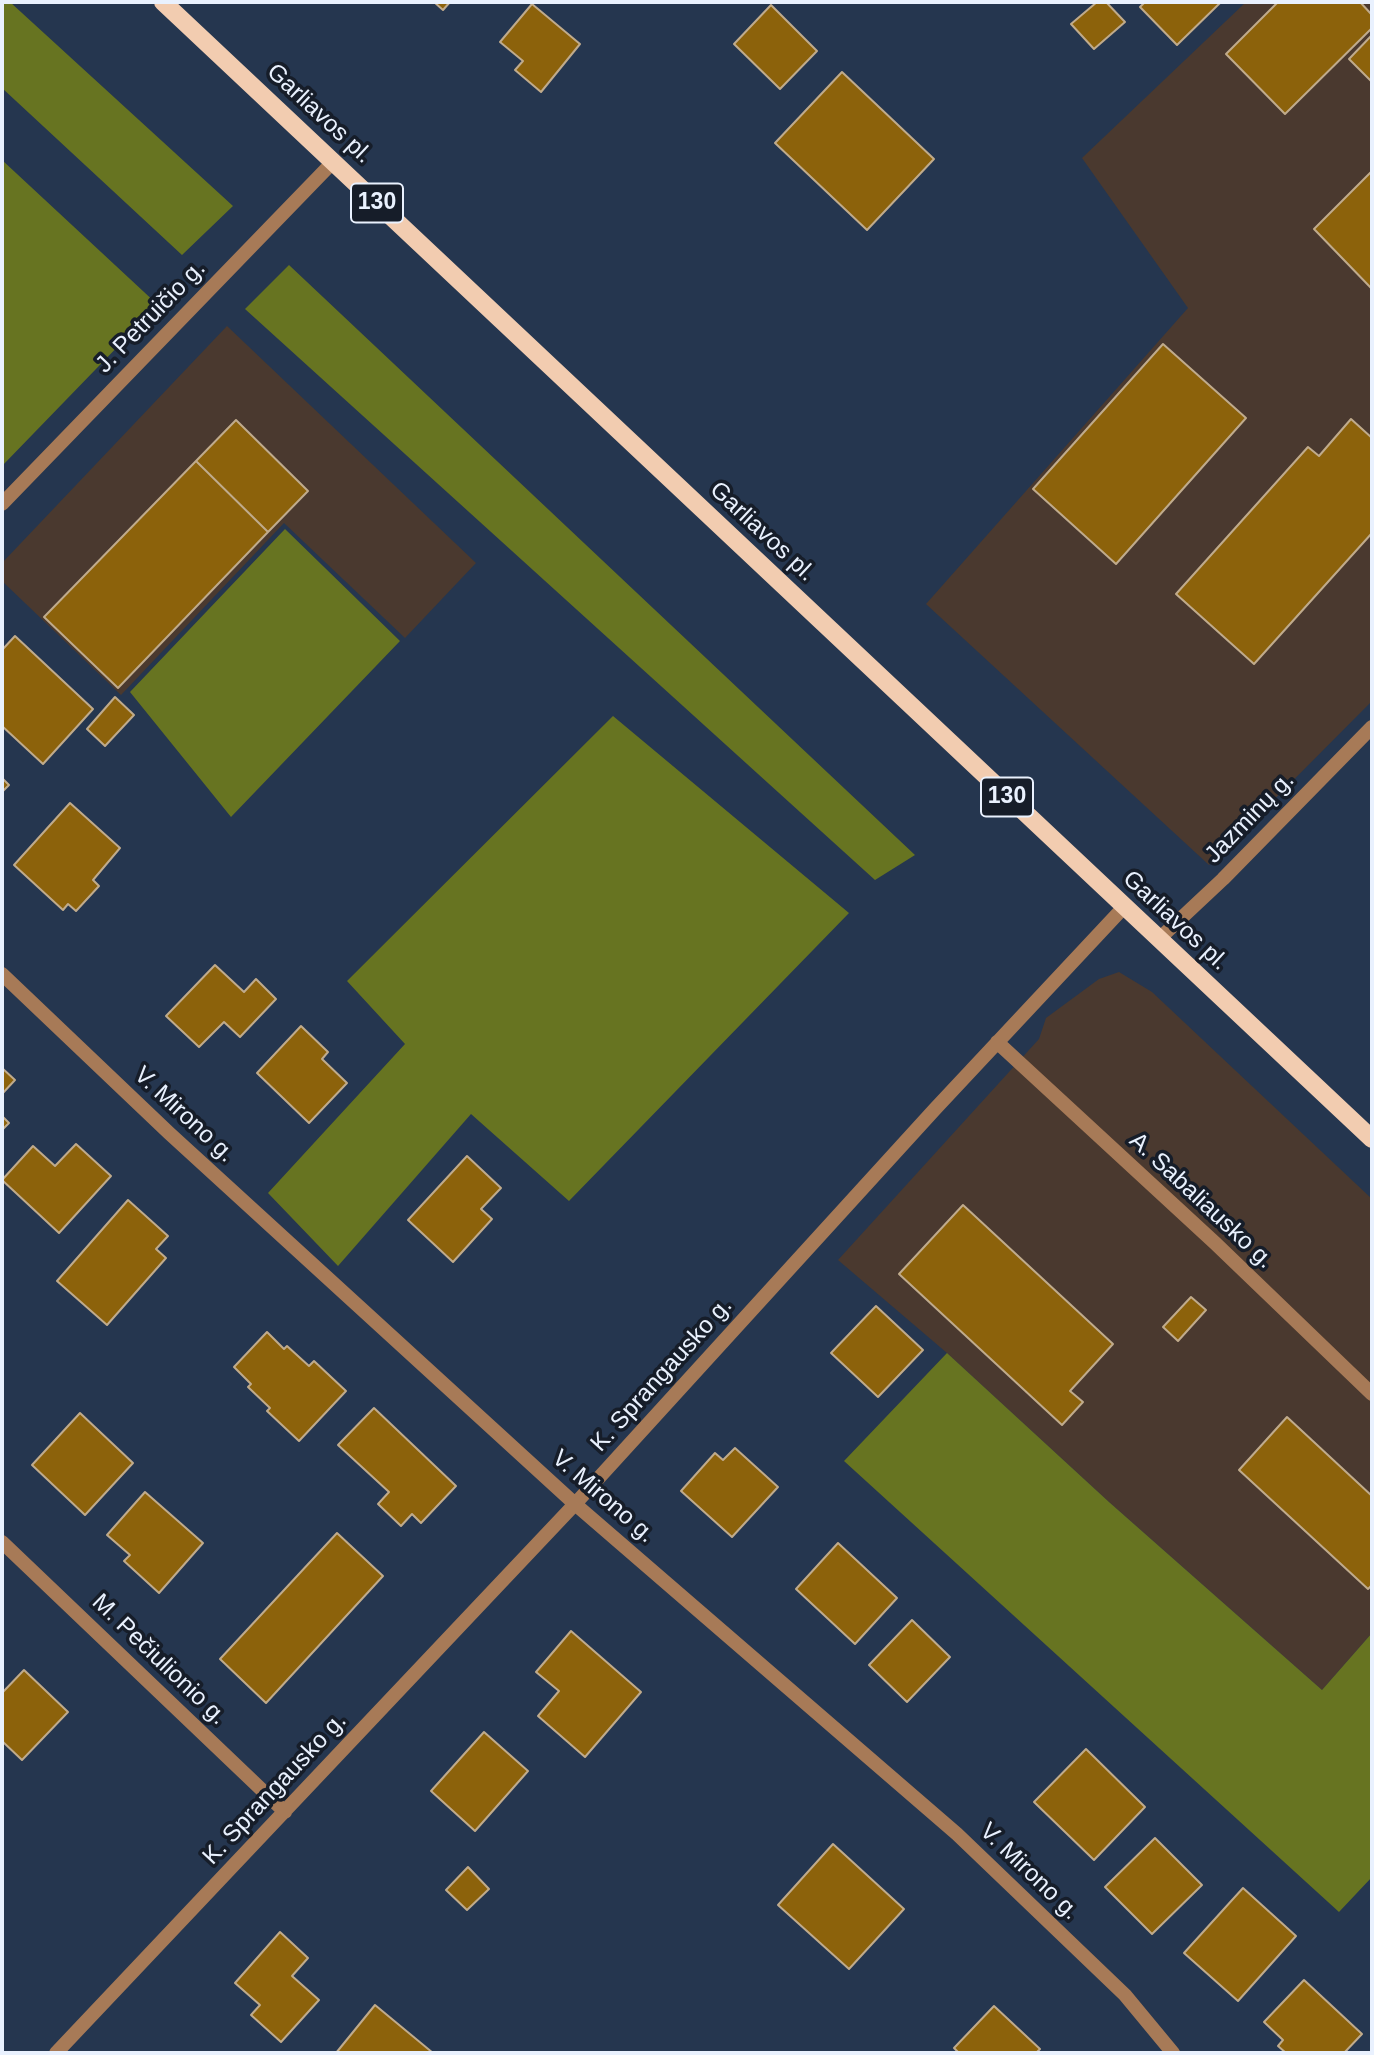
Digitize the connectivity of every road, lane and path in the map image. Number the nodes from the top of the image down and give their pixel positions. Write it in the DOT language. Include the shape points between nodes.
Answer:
graph roads {
  1 [pos="163,2"];
  2 [pos="333,162"];
  3 [pos="2,504"];
  4 [pos="1372,727"];
  5 [pos="1124,907"];
  6 [pos="1159,939"];
  7 [pos="2,974"];
  8 [pos="997,1042"];
  9 [pos="1372,1139"];
  10 [pos="1372,1394"];
  11 [pos="575,1504"];
  12 [pos="2,1542"];
  13 [pos="285,1812"];
  14 [pos="56,2053"];
  15 [pos="1173,2053"];
  1 -- 2 [label="main road, Garliavos pl. / 130"];
  2 -- 3 [label="street, J. Petruičio g."];
  2 -- 5 [label="main road, Garliavos pl. / 130"];
  4 -- 6 [label="street, Jazminų g."];
  5 -- 6 [label="main road, Garliavos pl. / 130"];
  5 -- 8 [label="street, K. Sprangausko g."];
  6 -- 9 [label="main road, Garliavos pl. / 130"];
  7 -- 11 [label="street, V. Mirono g."];
  8 -- 10 [label="street, A. Sabaliausko g."];
  8 -- 11 [label="street, K. Sprangausko g."];
  11 -- 13 [label="street, K. Sprangausko g."];
  11 -- 15 [label="street, V. Mirono g." via="957,1834 1125,1995"];
  12 -- 13 [label="street, M. Pečiulionio g."];
  13 -- 14 [label="street, K. Sprangausko g."];
}
